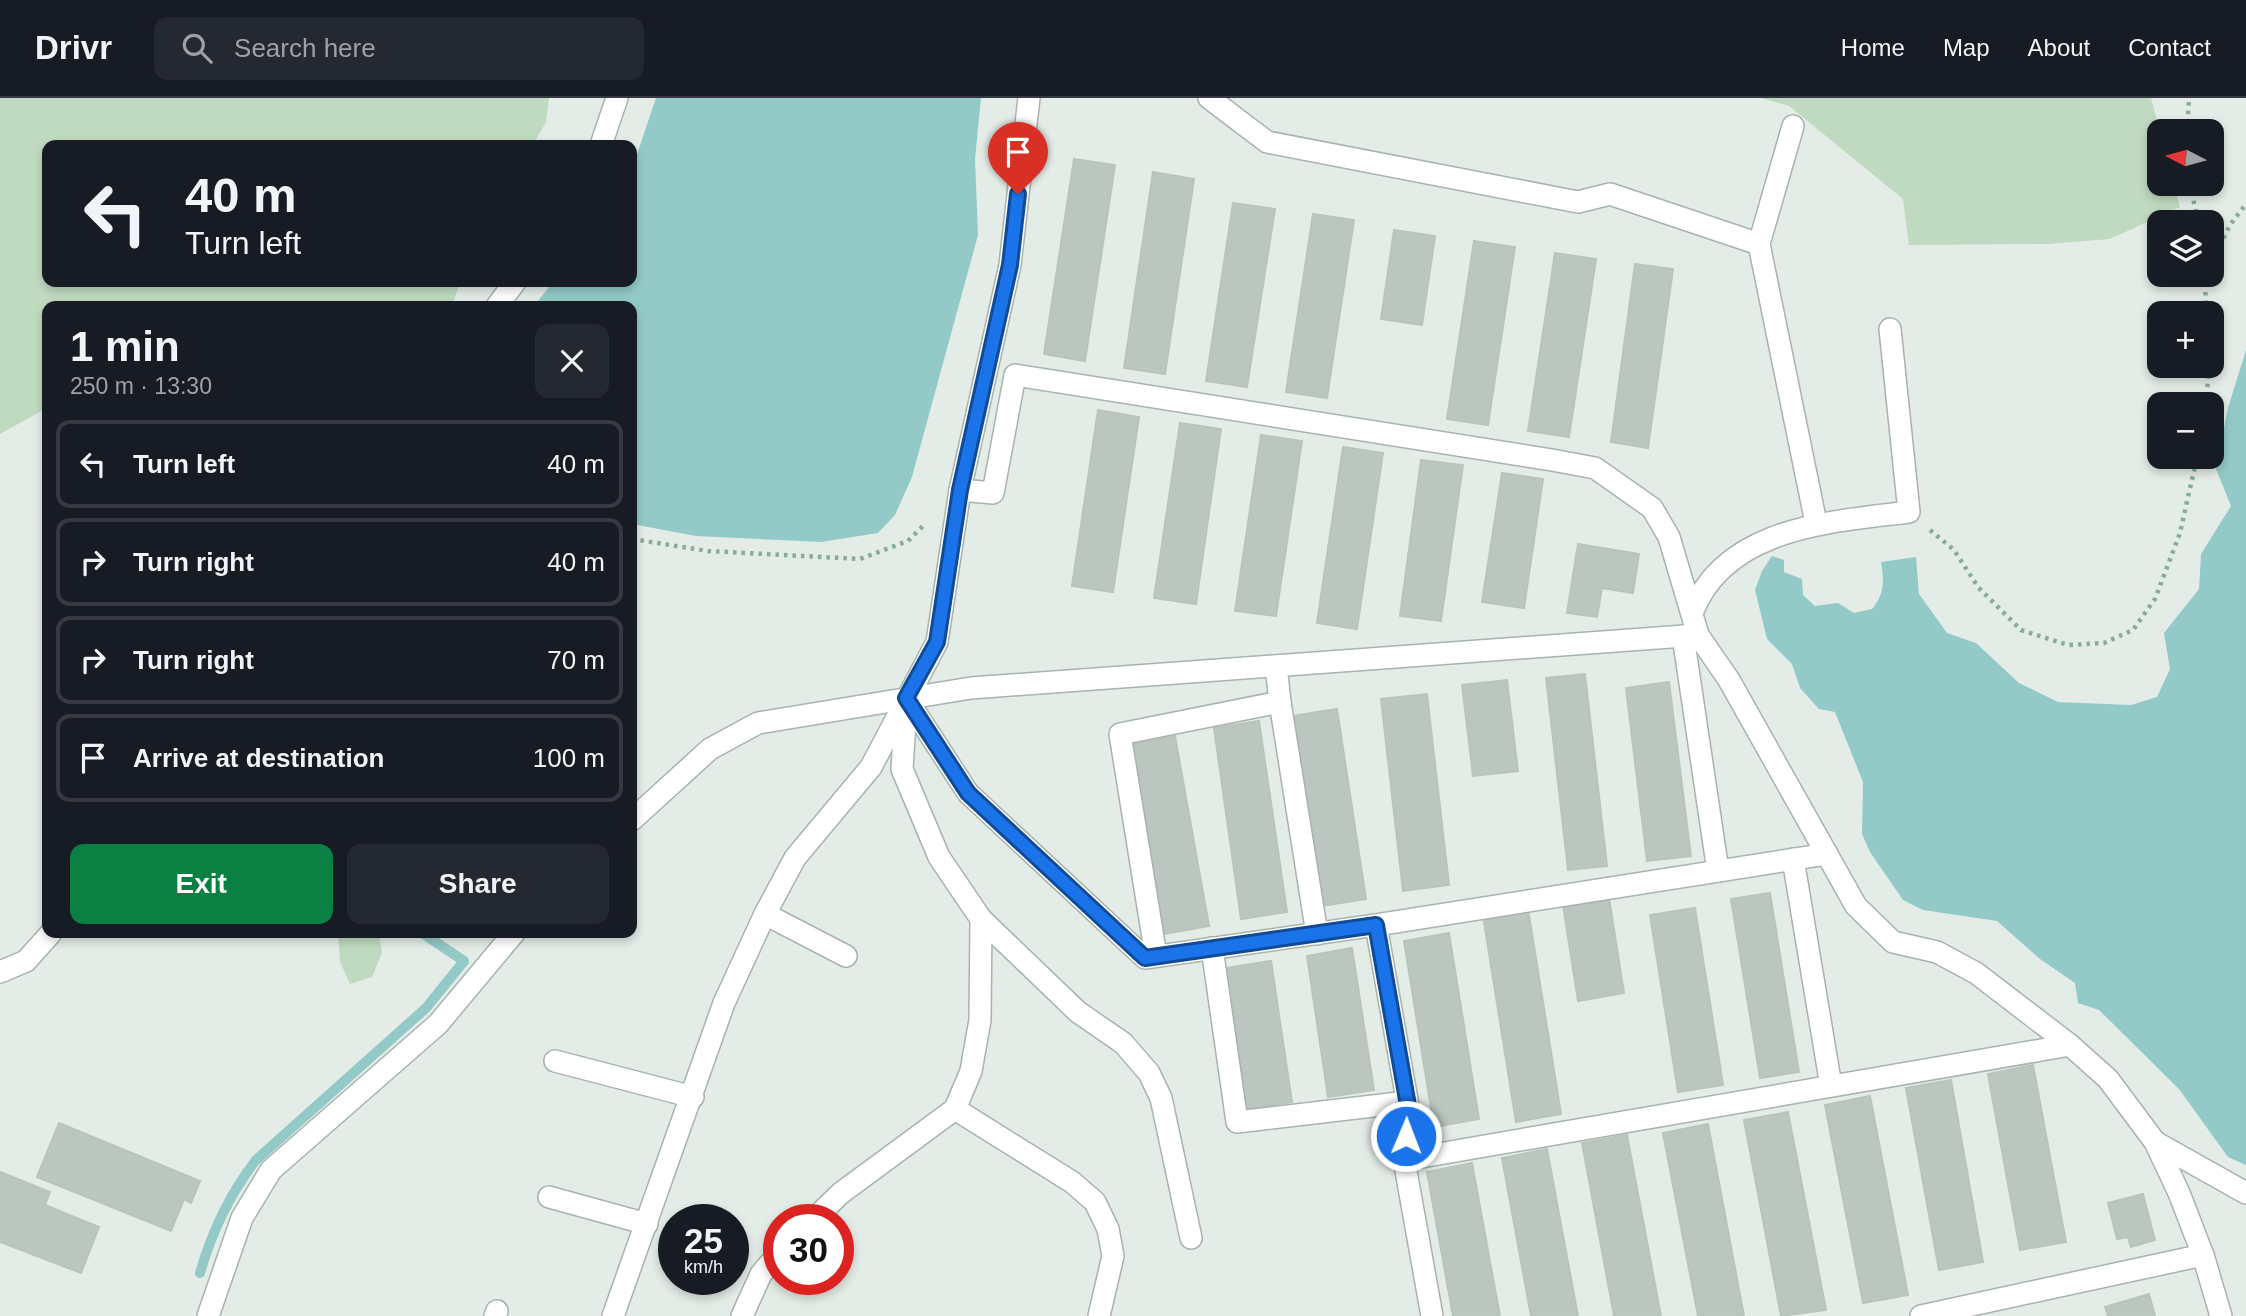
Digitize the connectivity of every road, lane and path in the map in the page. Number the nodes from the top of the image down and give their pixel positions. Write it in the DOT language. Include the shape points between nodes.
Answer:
graph roads {
  1 [pos="617,98"];
  2 [pos="1029,98"];
  3 [pos="1209,98"];
  4 [pos="2189,98"];
  5 [pos="2188,119"];
  6 [pos="1793,126"];
  7 [pos="603,140"];
  8 [pos="2246,204"];
  9 [pos="2224,237"];
  10 [pos="1759,244"];
  11 [pos="1890,329"];
  12 [pos="2194,469"];
  13 [pos="960,490"];
  14 [pos="1909,512"];
  15 [pos="1816,523"];
  16 [pos="637,540"];
  17 [pos="1692,613"];
  18 [pos="1690,635"];
  19 [pos="1276,666"];
  20 [pos="906,698"];
  21 [pos="1280,702"];
  22 [pos="637,815"];
  23 [pos="1826,854"];
  24 [pos="1793,859"];
  25 [pos="1718,871"];
  26 [pos="765,914"];
  27 [pos="981,919"];
  28 [pos="1376,925"];
  29 [pos="1317,934"];
  30 [pos="47,938"];
  31 [pos="510,938"];
  32 [pos="1212,948"];
  33 [pos="846,956"];
  34 [pos="1156,956"];
  35 [pos="0,972"];
  36 [pos="2070,1045"];
  37 [pos="555,1061"];
  38 [pos="1831,1086"];
  39 [pos="693,1097"];
  40 [pos="1407,1102"];
  41 [pos="954,1109"];
  42 [pos="2155,1142"];
  43 [pos="1404,1160"];
  44 [pos="2246,1193"];
  45 [pos="549,1197"];
  46 [pos="830,1204"];
  47 [pos="647,1224"];
  48 [pos="1191,1238"];
  49 [pos="2203,1255"];
  50 [pos="763,1272"];
  51 [pos="208,1316"];
  52 [pos="613,1316"];
  53 [pos="742,1316"];
  54 [pos="1099,1316"];
  55 [pos="1432,1316"];
  56 [pos="1921,1316"];
  57 [pos="2221,1316"];
  1 -- 7 [label="street"];
  2 -- 13 [label="street" via="1010,265"];
  3 -- 10 [label="street" via="1267,142 1578,202 1610,194"];
  4 -- 5 [label="path"];
  6 -- 10 [label="street"];
  8 -- 9 [label="path"];
  10 -- 15 [label="street"];
  11 -- 14 [label="street"];
  12 -- 14 [label="path" via="2180,533 2155,599 2133,630 2104,643 2068,645 2021,630 1978,587 1954,550"];
  13 -- 16 [label="path" via="908,541 860,559 708,551"];
  13 -- 17 [label="street" via="993,494 1015,375 1552,460 1595,468 1652,508 1669,537"];
  13 -- 20 [label="street" via="937,642"];
  14 -- 15 [label="street"];
  15 -- 17 [label="street" via="1761,541 1732,560 1700,592"];
  17 -- 18 [label="street"];
  18 -- 19 [label="street"];
  18 -- 23 [label="street" via="1729,680"];
  18 -- 25 [label="street"];
  19 -- 20 [label="street" via="971,688"];
  19 -- 21 [label="street"];
  20 -- 22 [label="street" via="758,723 710,749"];
  20 -- 26 [label="street" via="871,767 795,858"];
  20 -- 27 [label="street" via="902,769 939,858"];
  20 -- 34 [label="street" via="968,793 1145,958"];
  21 -- 29 [label="street"];
  21 -- 34 [label="street" via="1120,734"];
  23 -- 24 [label="street"];
  23 -- 36 [label="street" via="1856,906 1893,942 1937,952 1976,973"];
  24 -- 25 [label="street"];
  24 -- 38 [label="street"];
  25 -- 28 [label="street"];
  26 -- 33 [label="street"];
  26 -- 39 [label="street" via="724,1003"];
  27 -- 41 [label="street" via="980,1020 971,1071"];
  27 -- 48 [label="street" via="1061,997 1123,1042 1149,1073 1161,1098"];
  28 -- 29 [label="street"];
  28 -- 40 [label="street"];
  29 -- 32 [label="street"];
  30 -- 35 [label="street" via="26,961"];
  31 -- 51 [label="street" via="439,1024 271,1170 242,1218"];
  32 -- 34 [label="street"];
  32 -- 40 [label="street" via="1237,1122"];
  36 -- 38 [label="street"];
  36 -- 42 [label="street" via="2108,1079"];
  37 -- 39 [label="street"];
  38 -- 43 [label="street"];
  39 -- 47 [label="street"];
  40 -- 43 [label="street"];
  41 -- 46 [label="street"];
  41 -- 54 [label="street" via="1072,1182 1096,1202 1113,1256"];
  42 -- 44 [label="street"];
  42 -- 49 [label="street"];
  43 -- 55 [label="street"];
  45 -- 47 [label="street"];
  47 -- 52 [label="street"];
  49 -- 56 [label="street"];
  49 -- 57 [label="street"];
  50 -- 53 [label="street"];
}
